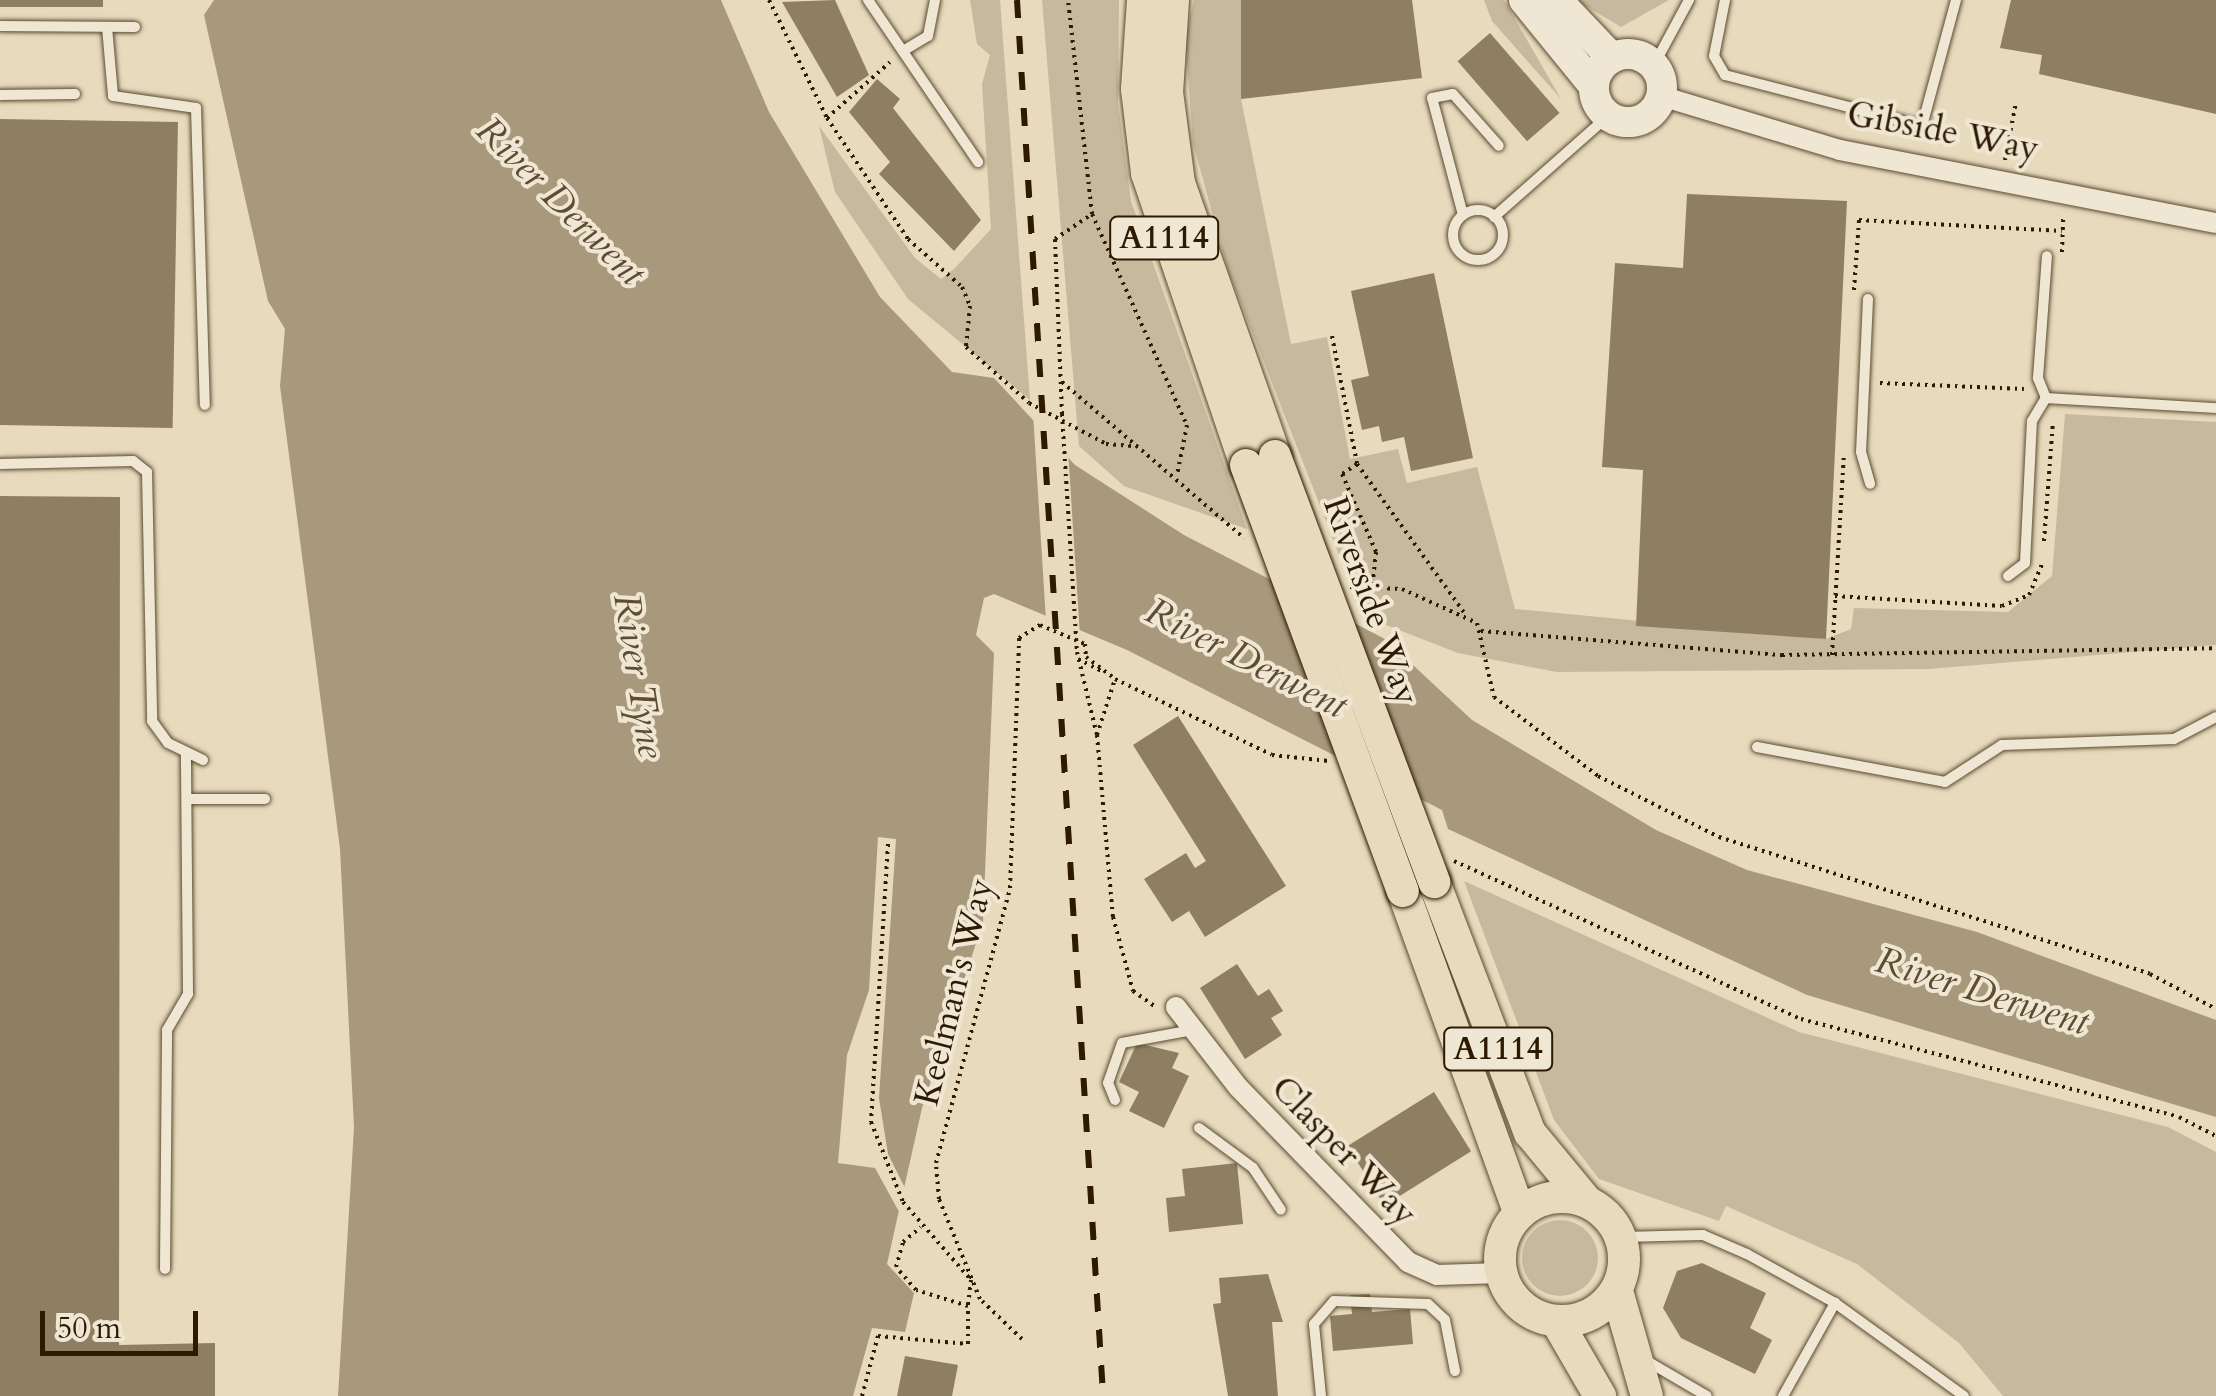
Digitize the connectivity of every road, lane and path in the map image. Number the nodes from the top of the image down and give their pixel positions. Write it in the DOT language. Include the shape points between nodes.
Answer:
graph roads {
  1 [pos="769,0"];
  2 [pos="868,0"];
  3 [pos="935,0"];
  4 [pos="1068,0"];
  5 [pos="1143,0"];
  6 [pos="1174,0"];
  7 [pos="1524,0"];
  8 [pos="1557,0"];
  9 [pos="1689,0"];
  10 [pos="1726,0"];
  11 [pos="1956,0"];
  12 [pos="0,26"];
  13 [pos="107,27"];
  14 [pos="135,27"];
  15 [pos="902,51"];
  16 [pos="1611,57"];
  17 [pos="1654,64"];
  18 [pos="1593,86"];
  19 [pos="75,94"];
  20 [pos="0,95"];
  21 [pos="1661,96"];
  22 [pos="1608,116"];
  23 [pos="827,118"];
  24 [pos="1498,146"];
  25 [pos="978,162"];
  26 [pos="1092,214"];
  27 [pos="1463,215"];
  28 [pos="1494,217"];
  29 [pos="2216,223"];
  30 [pos="2062,231"];
  31 [pos="2048,256"];
  32 [pos="1868,299"];
  33 [pos="1853,310"];
  34 [pos="1332,336"];
  35 [pos="2038,378"];
  36 [pos="1062,382"];
  37 [pos="1864,382"];
  38 [pos="2046,398"];
  39 [pos="205,405"];
  40 [pos="2216,408"];
  41 [pos="2052,423"];
  42 [pos="1845,440"];
  43 [pos="1260,460"];
  44 [pos="0,464"];
  45 [pos="1357,464"];
  46 [pos="1177,474"];
  47 [pos="1870,484"];
  48 [pos="2008,576"];
  49 [pos="1372,584"];
  50 [pos="1835,596"];
  51 [pos="1466,616"];
  52 [pos="2216,648"];
  53 [pos="1832,654"];
  54 [pos="1078,659"];
  55 [pos="1104,671"];
  56 [pos="1114,679"];
  57 [pos="2216,717"];
  58 [pos="1098,735"];
  59 [pos="1756,747"];
  60 [pos="186,752"];
  61 [pos="203,760"];
  62 [pos="1336,761"];
  63 [pos="189,799"];
  64 [pos="265,799"];
  65 [pos="888,844"];
  66 [pos="1445,845"];
  67 [pos="1418,887"];
  68 [pos="1176,1007"];
  69 [pos="2216,1008"];
  70 [pos="1194,1030"];
  71 [pos="1115,1100"];
  72 [pos="1199,1128"];
  73 [pos="2216,1136"];
  74 [pos="1587,1202"];
  75 [pos="1281,1210"];
  76 [pos="1519,1211"];
  77 [pos="921,1227"];
  78 [pos="1622,1237"];
  79 [pos="165,1269"];
  80 [pos="1501,1272"];
  81 [pos="970,1280"];
  82 [pos="1617,1291"];
  83 [pos="1836,1303"];
  84 [pos="968,1306"];
  85 [pos="1557,1322"];
  86 [pos="1022,1339"];
  87 [pos="1630,1350"];
  88 [pos="1456,1371"];
  89 [pos="1949,1391"];
  90 [pos="862,1396"];
  91 [pos="1321,1396"];
  92 [pos="1600,1396"];
  93 [pos="1647,1396"];
  94 [pos="1707,1396"];
  95 [pos="1783,1396"];
  96 [pos="1964,1396"];
  1 -- 23 [label="path"];
  2 -- 15 [label="lane"];
  3 -- 15 [label="lane" via="928,36"];
  4 -- 26 [label="path"];
  5 -- 43 [label="main road, Riverside Way / A1114" via="1137,89 1147,173"];
  6 -- 43 [label="main road, Riverside Way / A1114" via="1168,92 1179,183"];
  7 -- 18 [label="street"];
  8 -- 16 [label="street"];
  9 -- 17 [label="lane"];
  10 -- 11 [label="lane" via="1714,56 1726,76 1922,126"];
  12 -- 13 [label="lane"];
  13 -- 14 [label="lane"];
  13 -- 39 [label="lane" via="113,96 196,108"];
  15 -- 23 [label="path"];
  15 -- 25 [label="lane"];
  16 -- 17 [label="street" via="1638,54"];
  16 -- 18 [label="street"];
  17 -- 21 [label="street"];
  18 -- 22 [label="street"];
  19 -- 20 [label="lane"];
  21 -- 22 [label="street" via="1640,120"];
  21 -- 29 [label="street, Gibside Way" via="1824,146"];
  22 -- 28 [label="lane"];
  23 -- 36 [label="path" via="908,239 962,287 970,306 966,347 1029,404 1106,444 1137,446"];
  24 -- 27 [label="lane" via="1454,94 1432,98"];
  26 -- 36 [label="path" via="1055,239"];
  26 -- 46 [label="path" via="1187,424"];
  27 -- 28 [label="lane"];
  27 -- 28 [label="lane" via="1454,242 1472,260 1499,247"];
  30 -- 33 [label="path" via="1859,220"];
  31 -- 35 [label="lane"];
  32 -- 37 [label="lane"];
  34 -- 45 [label="path"];
  35 -- 37 [label="path" via="2020,392"];
  35 -- 38 [label="lane"];
  36 -- 54 [label="path, bridge"];
  37 -- 47 [label="lane"];
  38 -- 40 [label="lane"];
  38 -- 48 [label="lane" via="2032,421 2025,564"];
  41 -- 50 [label="path" via="2041,581 2029,595 2002,606"];
  42 -- 50 [label="path"];
  43 -- 67 [label="main road, Riverside Way / A1114, bridge"];
  44 -- 60 [label="lane" via="133,461 147,472 152,721"];
  45 -- 49 [label="path" via="1342,474 1376,552"];
  45 -- 51 [label="path"];
  50 -- 53 [label="path"];
  52 -- 53 [label="path"];
  53 -- 69 [label="path" via="1481,631 1494,697 1598,776 1758,854 2150,974"];
  54 -- 55 [label="path"];
  54 -- 58 [label="path"];
  55 -- 56 [label="path, Keelman's Way"];
  55 -- 81 [label="path, Keelman's Way" via="1085,644 1040,625 1028,626 1014,652 1010,888 936,1163"];
  56 -- 58 [label="path"];
  56 -- 62 [label="path, Keelman's Way" via="1285,760"];
  57 -- 59 [label="lane" via="2174,739 2002,745 1945,782"];
  58 -- 68 [label="path" via="1113,917 1132,991 1144,1004"];
  60 -- 61 [label="lane"];
  60 -- 63 [label="lane"];
  63 -- 64 [label="lane"];
  63 -- 79 [label="lane" via="188,994 167,1030"];
  65 -- 77 [label="path" via="870,1122 884,1166"];
  66 -- 73 [label="path" via="1450,859 1801,1019 2179,1117"];
  67 -- 74 [label="main road, Riverside Way / A1114" via="1530,1133"];
  67 -- 76 [label="main road, Riverside Way / A1114"];
  68 -- 70 [label="street, Clasper Way"];
  70 -- 71 [label="lane" via="1122,1043 1108,1084"];
  70 -- 80 [label="street, Clasper Way" via="1408,1262 1437,1275"];
  72 -- 75 [label="lane" via="1253,1168"];
  74 -- 76 [label="main road" via="1563,1196"];
  74 -- 78 [label="main road, A1114"];
  76 -- 80 [label="main road" via="1502,1240"];
  77 -- 81 [label="path"];
  77 -- 84 [label="path" via="903,1242 896,1266 916,1290"];
  78 -- 82 [label="main road"];
  78 -- 83 [label="lane" via="1703,1235"];
  80 -- 85 [label="main road" via="1516,1302"];
  81 -- 84 [label="path"];
  81 -- 86 [label="path, Keelman's Way"];
  82 -- 85 [label="main road" via="1579,1320"];
  82 -- 87 [label="main road"];
  83 -- 89 [label="lane"];
  83 -- 95 [label="lane"];
  84 -- 90 [label="path" via="968,1344 878,1336"];
  85 -- 92 [label="main road"];
  87 -- 93 [label="main road"];
  87 -- 94 [label="lane"];
  88 -- 91 [label="lane" via="1445,1320 1428,1304 1334,1301 1314,1324"];
  89 -- 96 [label="lane"];
}
